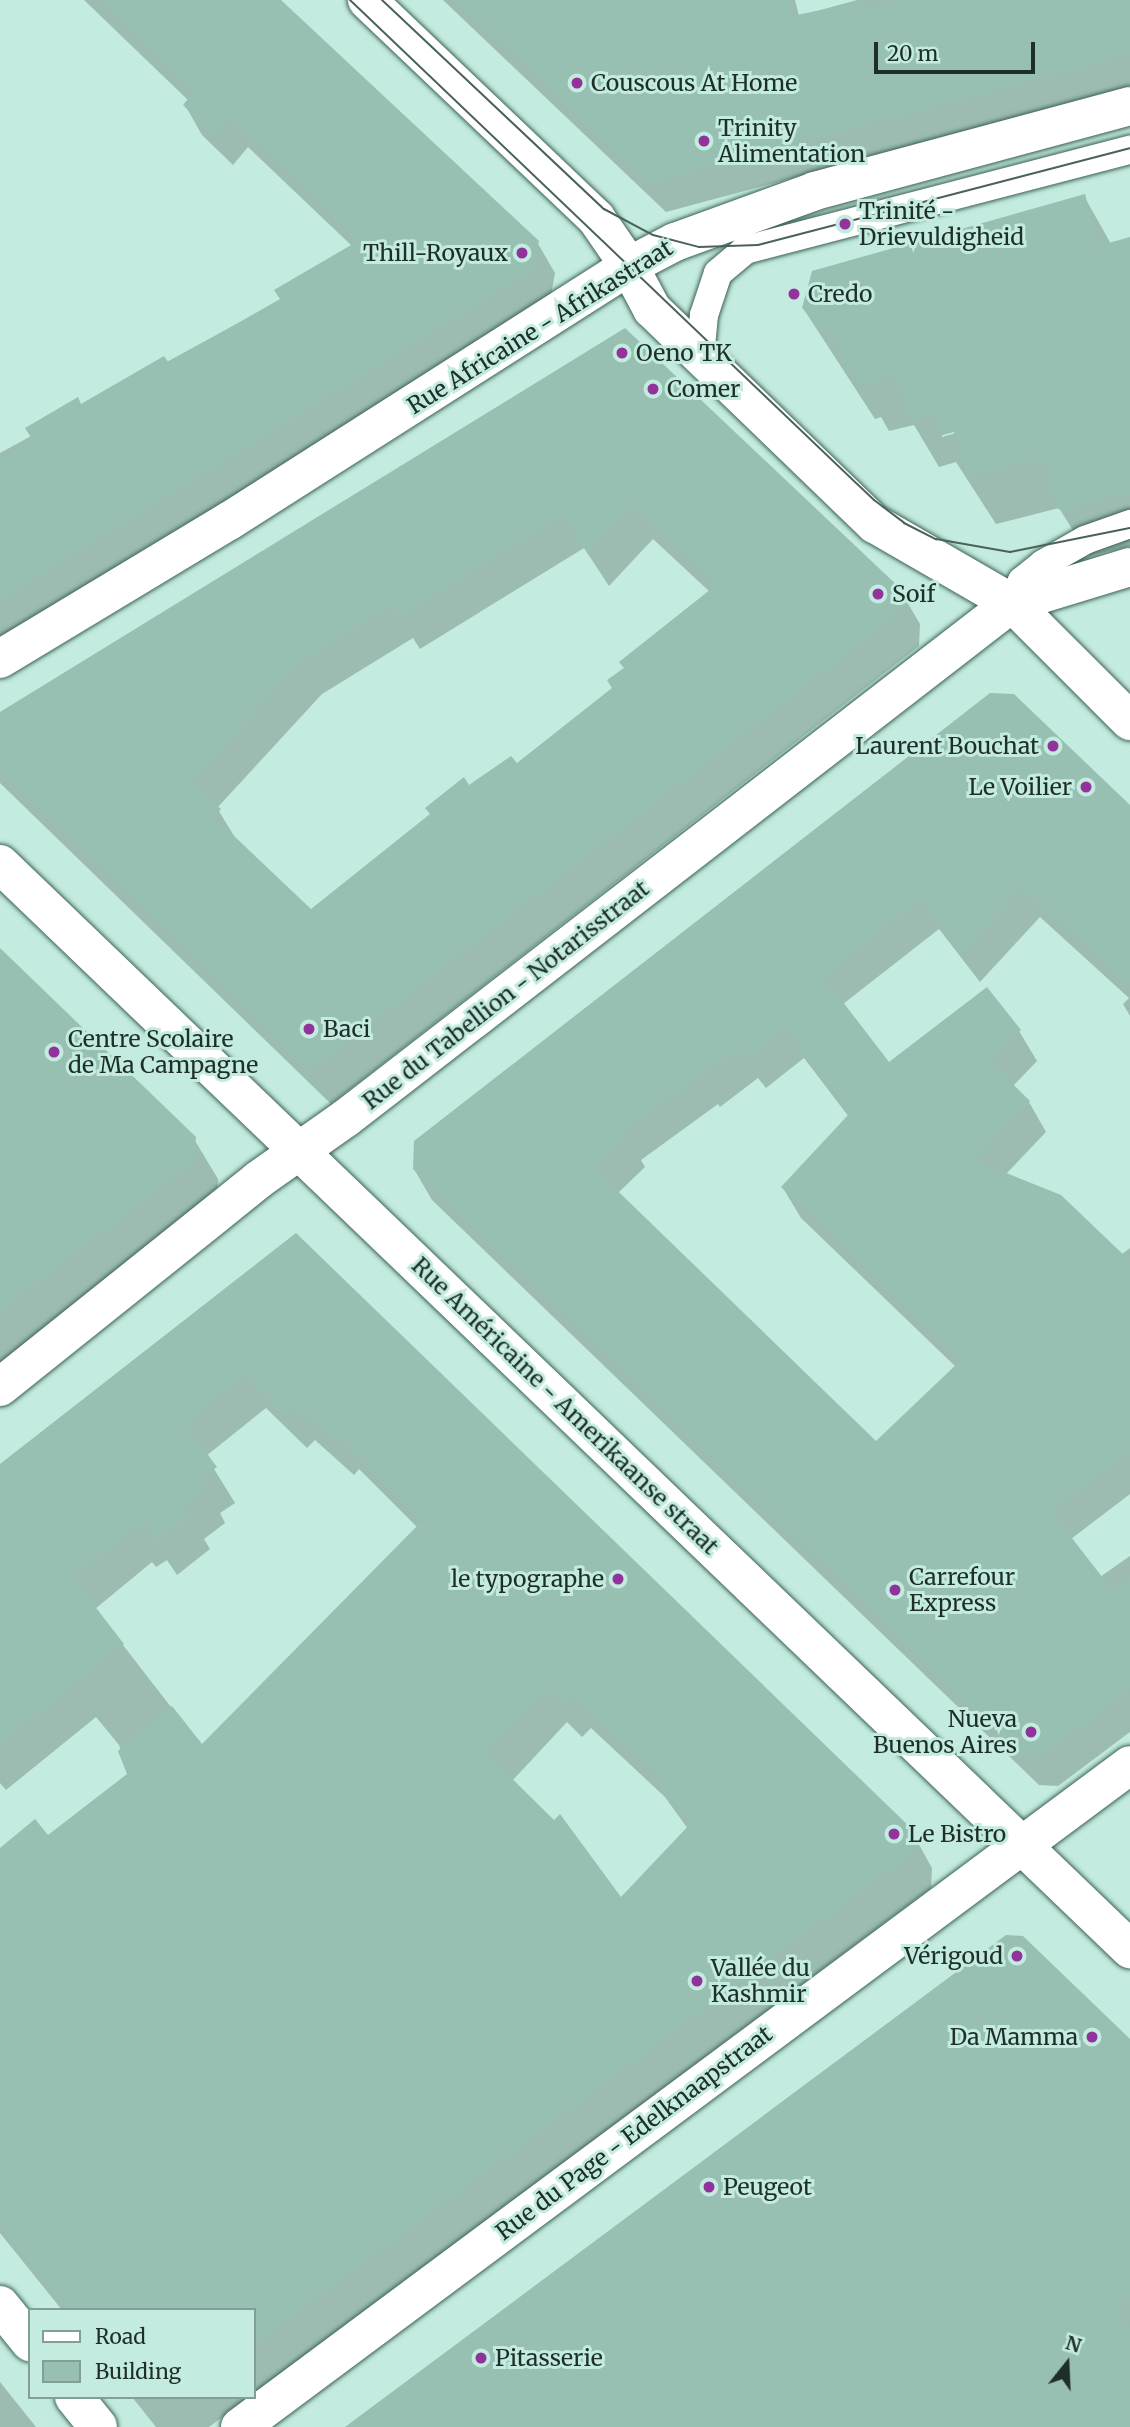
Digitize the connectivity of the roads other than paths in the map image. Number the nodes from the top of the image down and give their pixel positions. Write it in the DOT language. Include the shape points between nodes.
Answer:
graph roads {
  1 [pos="367,0"];
  2 [pos="1130,106"];
  3 [pos="1130,150"];
  4 [pos="629,266"];
  5 [pos="700,356"];
  6 [pos="1130,524"];
  7 [pos="1130,567"];
  8 [pos="1012,603"];
  9 [pos="0,659"];
  10 [pos="1130,721"];
  11 [pos="0,864"];
  12 [pos="300,1150"];
  13 [pos="0,1387"];
  14 [pos="1130,1765"];
  15 [pos="1022,1845"];
  16 [pos="1130,1949"];
  17 [pos="0,2305"];
  18 [pos="28,2340"];
  19 [pos="76,2399"];
  20 [pos="98,2427"];
  21 [pos="240,2427"];
  1 -- 4 [label="street" via="596,218"];
  2 -- 4 [label="street, Rue Africaine - Afrikastraat" via="755,211"];
  3 -- 5 [label="lane" via="745,250 718,273 704,314"];
  4 -- 5 [label="street" via="652,309"];
  4 -- 9 [label="street, Rue Africaine - Afrikastraat" via="229,521"];
  5 -- 8 [label="street" via="874,524"];
  6 -- 8 [label="lane, Rue du Tabellion - Notarisstraat" via="1085,540 1042,564 1021,581"];
  7 -- 8 [label="street, Rue du Tabellion - Notarisstraat"];
  8 -- 10 [label="street"];
  8 -- 12 [label="street, Rue du Tabellion - Notarisstraat"];
  11 -- 12 [label="street, Rue Américaine - Amerikaanse straat"];
  12 -- 13 [label="street, Rue du Tabellion - Notarisstraat"];
  12 -- 15 [label="street, Rue Américaine - Amerikaanse straat"];
  14 -- 15 [label="street, Rue du Page - Edelknaapstraat"];
  15 -- 16 [label="street, Rue Américaine - Amerikaanse straat"];
  15 -- 21 [label="street, Rue du Page - Edelknaapstraat"];
  17 -- 18 [label="street"];
  19 -- 20 [label="street"];
}
